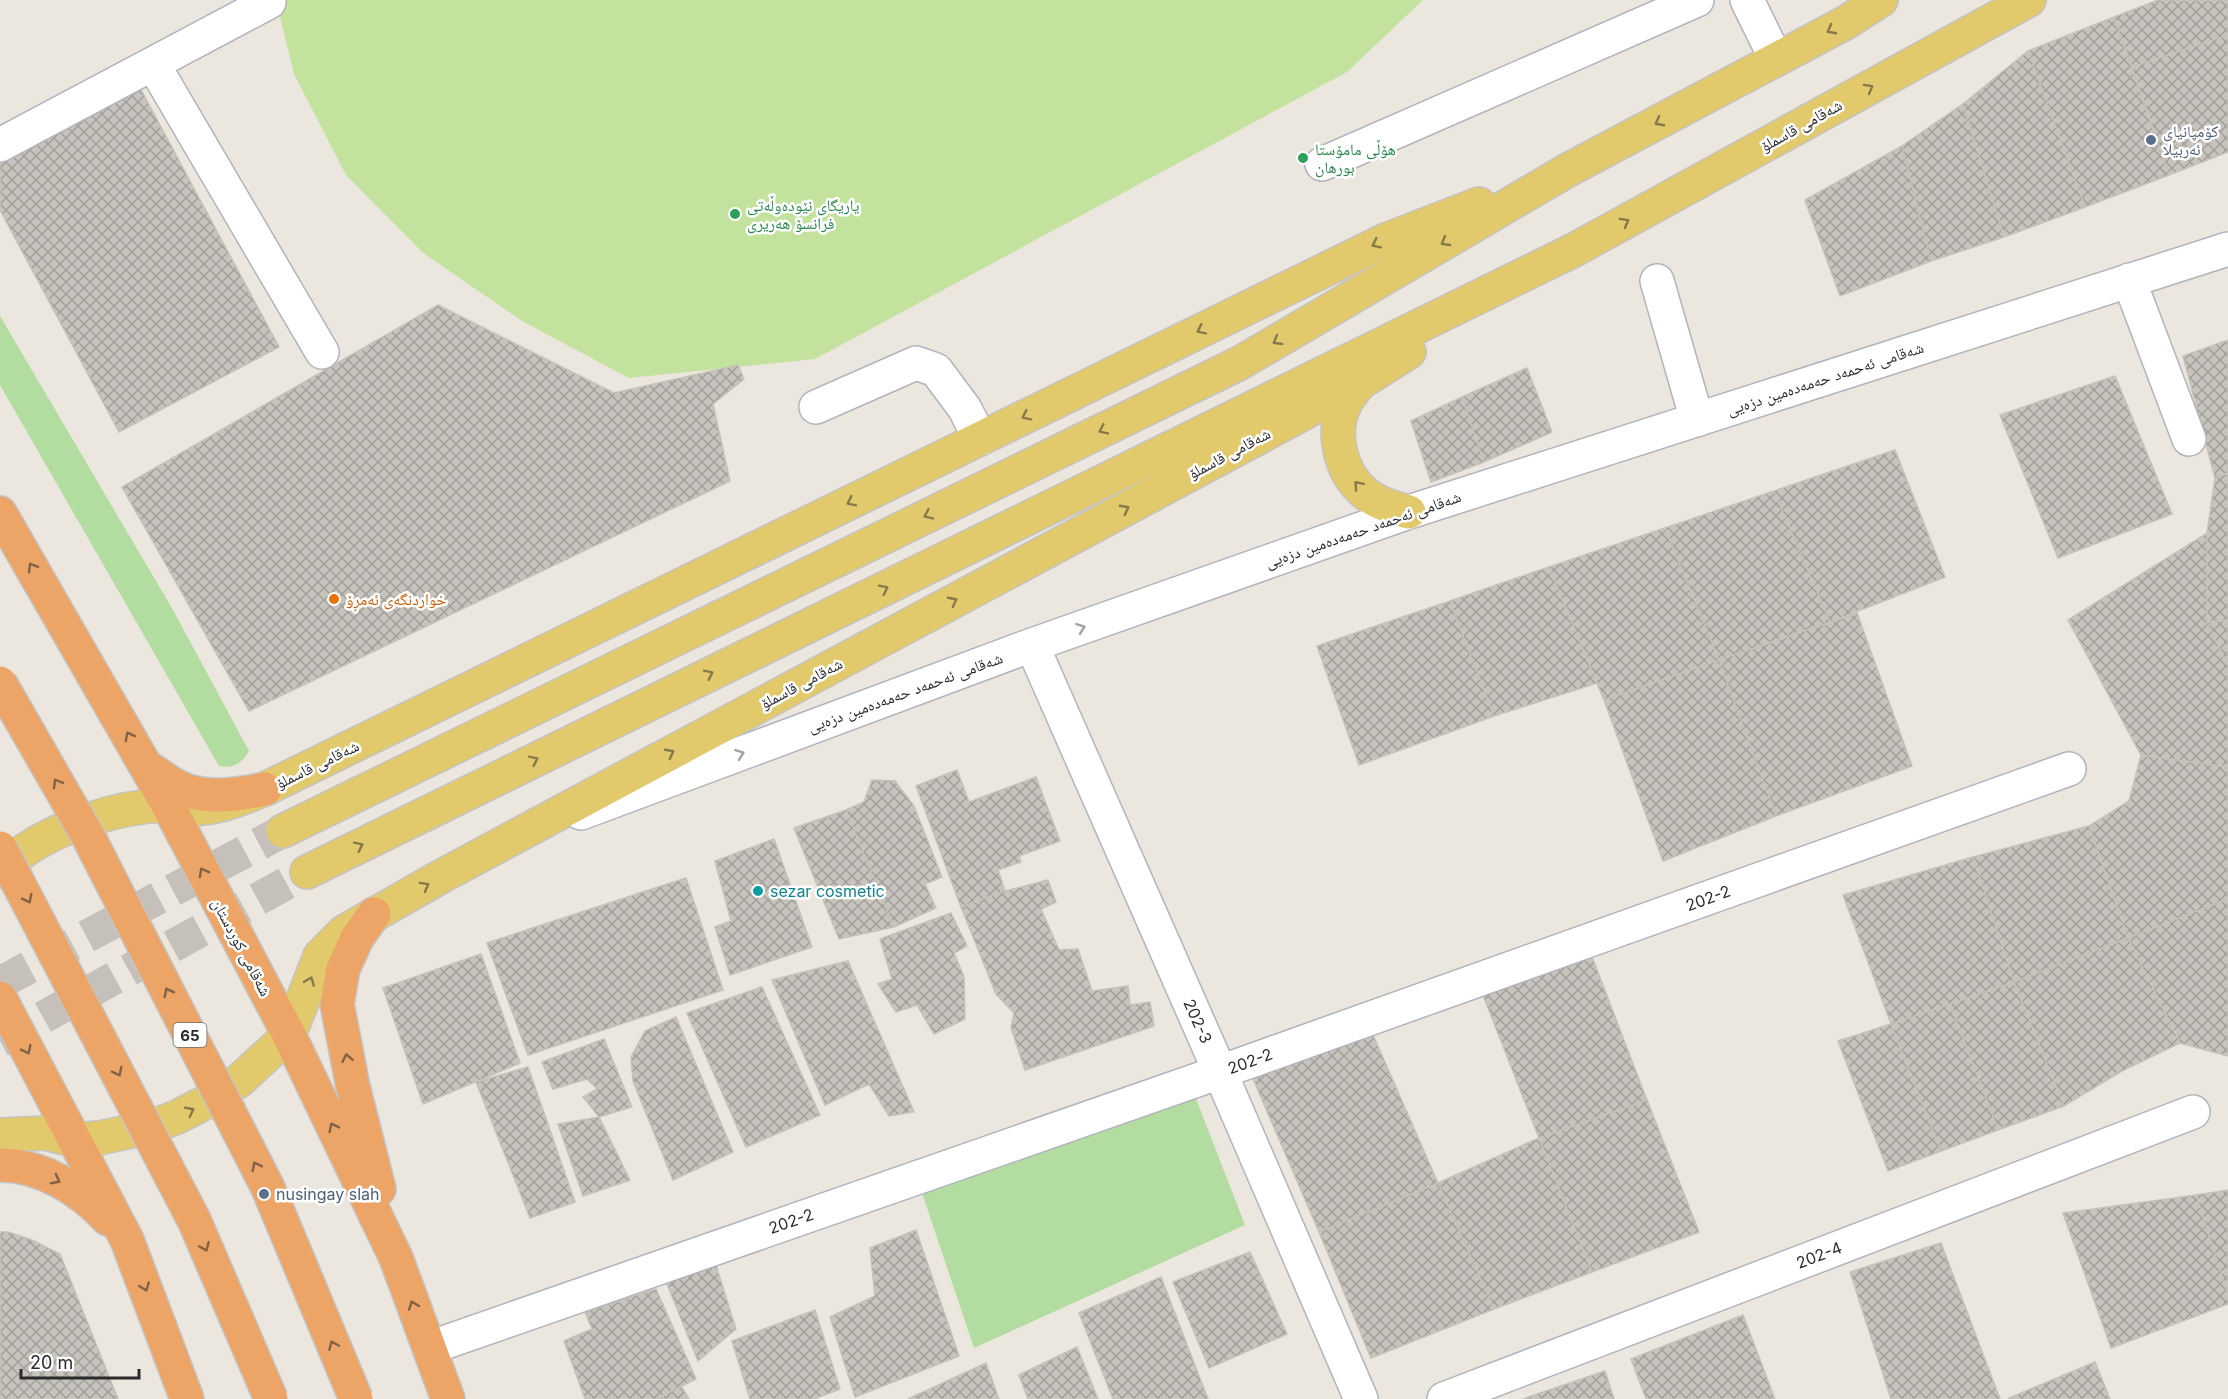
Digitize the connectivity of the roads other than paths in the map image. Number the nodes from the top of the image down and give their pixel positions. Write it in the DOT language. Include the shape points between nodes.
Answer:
graph roads {
  1 [pos="268,0"];
  2 [pos="1697,0"];
  3 [pos="1747,0"];
  4 [pos="1881,0"];
  5 [pos="2029,0"];
  6 [pos="1776,59"];
  7 [pos="153,64"];
  8 [pos="0,145"];
  9 [pos="1322,164"];
  10 [pos="1568,170"];
  11 [pos="2228,249"];
  12 [pos="1574,250"];
  13 [pos="2129,280"];
  14 [pos="1657,281"];
  15 [pos="322,352"];
  16 [pos="1360,382"];
  17 [pos="816,407"];
  18 [pos="1697,420"];
  19 [pos="980,439"];
  20 [pos="2189,439"];
  21 [pos="1409,512"];
  22 [pos="0,513"];
  23 [pos="1032,645"];
  24 [pos="0,683"];
  25 [pos="145,766"];
  26 [pos="2069,769"];
  27 [pos="265,789"];
  28 [pos="168,806"];
  29 [pos="283,831"];
  30 [pos="508,840"];
  31 [pos="0,848"];
  32 [pos="0,871"];
  33 [pos="307,872"];
  34 [pos="374,914"];
  35 [pos="0,998"];
  36 [pos="289,1035"];
  37 [pos="1220,1072"];
  38 [pos="2193,1112"];
  39 [pos="0,1135"];
  40 [pos="74,1140"];
  41 [pos="0,1165"];
  42 [pos="127,1240"];
  43 [pos="396,1258"];
  44 [pos="429,1348"];
  45 [pos="187,1399"];
  46 [pos="271,1399"];
  47 [pos="356,1399"];
  48 [pos="448,1399"];
  49 [pos="1361,1399"];
  50 [pos="1444,1399"];
  1 -- 7 [label="street"];
  2 -- 9 [label="street"];
  3 -- 6 [label="street"];
  4 -- 6 [label="main road, شەقامی قاسملۆ, one-way"];
  12 -- 5 [label="main road, شەقامی قاسملۆ, one-way"];
  6 -- 10 [label="main road, شەقامی قاسملۆ, one-way"];
  7 -- 8 [label="street"];
  7 -- 15 [label="street"];
  10 -- 19 [label="main road, شەقامی قاسملۆ, one-way" via="1386,240"];
  10 -- 29 [label="main road, شەقامی قاسملۆ, one-way" via="1240,363"];
  11 -- 13 [label="street, شەقامی ئەحمەد حەمەدەمین دزەیی"];
  12 -- 16 [label="main road, شەقامی قاسملۆ"];
  33 -- 12 [label="main road, شەقامی قاسملۆ, one-way"];
  13 -- 18 [label="street, شەقامی ئەحمەد حەمەدەمین دزەیی"];
  13 -- 20 [label="street"];
  14 -- 18 [label="street"];
  21 -- 16 [label="main road, one-way" via="1366,494 1349,475 1340,452 1338,427 1346,403"];
  30 -- 16 [label="main road, شەقامی قاسملۆ, one-way"];
  17 -- 19 [label="street" via="916,363 936,370 965,409"];
  18 -- 21 [label="street, شەقامی ئەحمەد حەمەدەمین دزەیی"];
  19 -- 27 [label="main road, شەقامی قاسملۆ, one-way"];
  23 -- 21 [label="street, شەقامی ئەحمەد حەمەدەمین دزەیی, one-way"];
  25 -- 22 [label="highway, شەقامی کوردستان, one-way"];
  30 -- 23 [label="street, شەقامی ئەحمەد حەمەدەمین دزەیی, one-way"];
  23 -- 37 [label="street, 202-3"];
  47 -- 24 [label="highway, 65, one-way, bridge" via="268,1188 89,838"];
  25 -- 27 [label="highway" via="179,787 208,795"];
  25 -- 28 [label="highway, شەقامی کوردستان"];
  26 -- 37 [label="street, 202-2"];
  27 -- 28 [label="main road, شەقامی قاسملۆ" via="227,804 189,810"];
  28 -- 32 [label="main road, شەقامی قاسملۆ" via="135,808 76,825 36,843"];
  36 -- 28 [label="highway, شەقامی کوردستان, one-way"];
  34 -- 30 [label="main road, شەقامی قاسملۆ, one-way"];
  31 -- 46 [label="highway, one-way, bridge" via="194,1220"];
  36 -- 34 [label="main road, شەقامی قاسملۆ, one-way" via="320,956 344,932"];
  43 -- 34 [label="highway, one-way" via="353,1087 337,1004 343,969 357,938"];
  35 -- 40 [label="highway, one-way"];
  40 -- 36 [label="main road, شەقامی قاسملۆ, one-way" via="124,1134 177,1117 240,1080"];
  43 -- 36 [label="highway, شەقامی کوردستان, one-way"];
  37 -- 44 [label="street, 202-2"];
  37 -- 49 [label="street, 202-3"];
  38 -- 50 [label="street, 202-4"];
  39 -- 40 [label="main road" via="45,1133"];
  40 -- 42 [label="highway"];
  41 -- 42 [label="highway, one-way" via="38,1170 62,1183 106,1216"];
  42 -- 45 [label="highway, one-way"];
  44 -- 43 [label="highway, شەقامی کوردستان, one-way"];
  44 -- 48 [label="highway, شەقامی کوردستان"];
}
